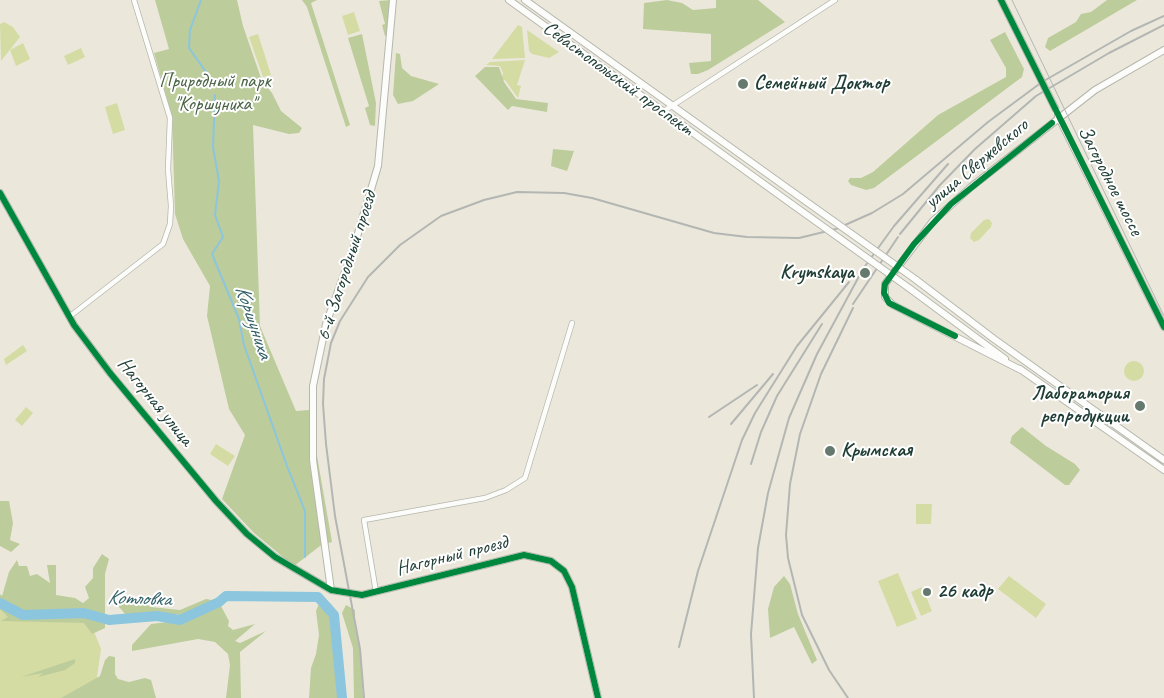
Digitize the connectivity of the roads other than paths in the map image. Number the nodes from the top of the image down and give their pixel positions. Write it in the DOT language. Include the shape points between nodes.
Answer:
graph roads {
  1 [pos="134,0"];
  2 [pos="393,0"];
  3 [pos="509,0"];
  4 [pos="525,0"];
  5 [pos="835,0"];
  6 [pos="1001,0"];
  7 [pos="1164,50"];
  8 [pos="672,105"];
  9 [pos="664,111"];
  10 [pos="1059,117"];
  11 [pos="734,149"];
  12 [pos="728,158"];
  13 [pos="0,193"];
  14 [pos="69,316"];
  15 [pos="572,323"];
  16 [pos="1164,327"];
  17 [pos="1022,359"];
  18 [pos="1019,368"];
  19 [pos="1042,373"];
  20 [pos="1037,381"];
  21 [pos="1164,460"];
  22 [pos="1164,470"];
  23 [pos="331,590"];
  24 [pos="376,592"];
  25 [pos="598,698"];
  1 -- 14 [label="street" via="170,118 170,224 162,244"];
  2 -- 23 [label="street, 6-й Загородный проезд" via="378,166 353,250 326,324 313,386 313,460"];
  3 -- 9 [label="street, Севастопольский проспект"];
  4 -- 8 [label="street, Севастопольский проспект"];
  5 -- 8 [label="street"];
  6 -- 10 [label="street, Загородное шоссе, bridge"];
  7 -- 10 [label="street" via="1095,90"];
  8 -- 9 [label="street"];
  8 -- 11 [label="street, Севастопольский проспект"];
  9 -- 12 [label="street, Севастопольский проспект"];
  10 -- 16 [label="street, Загородное шоссе"];
  10 -- 18 [label="street, улица Свержевского" via="951,204 914,244 884,288 885,297 893,305"];
  11 -- 12 [label="street" via="726,150"];
  11 -- 17 [label="street, Севастопольский проспект, bridge"];
  12 -- 18 [label="street, Севастопольский проспект, bridge"];
  13 -- 14 [label="street, Нагорная улица"];
  14 -- 23 [label="street, Нагорная улица" via="110,373 247,534 275,557"];
  15 -- 24 [label="street" via="525,478 484,498 364,520"];
  17 -- 18 [label="street" via="1024,366"];
  17 -- 19 [label="street, Севастопольский проспект"];
  18 -- 20 [label="street, Севастопольский проспект"];
  19 -- 20 [label="street" via="1036,374"];
  19 -- 21 [label="street, Севастопольский проспект"];
  20 -- 22 [label="street, Севастопольский проспект"];
  23 -- 24 [label="street, Нагорный проезд" via="362,595"];
  24 -- 25 [label="street, Нагорный проезд" via="524,555 551,561 564,571 572,588"];
}
